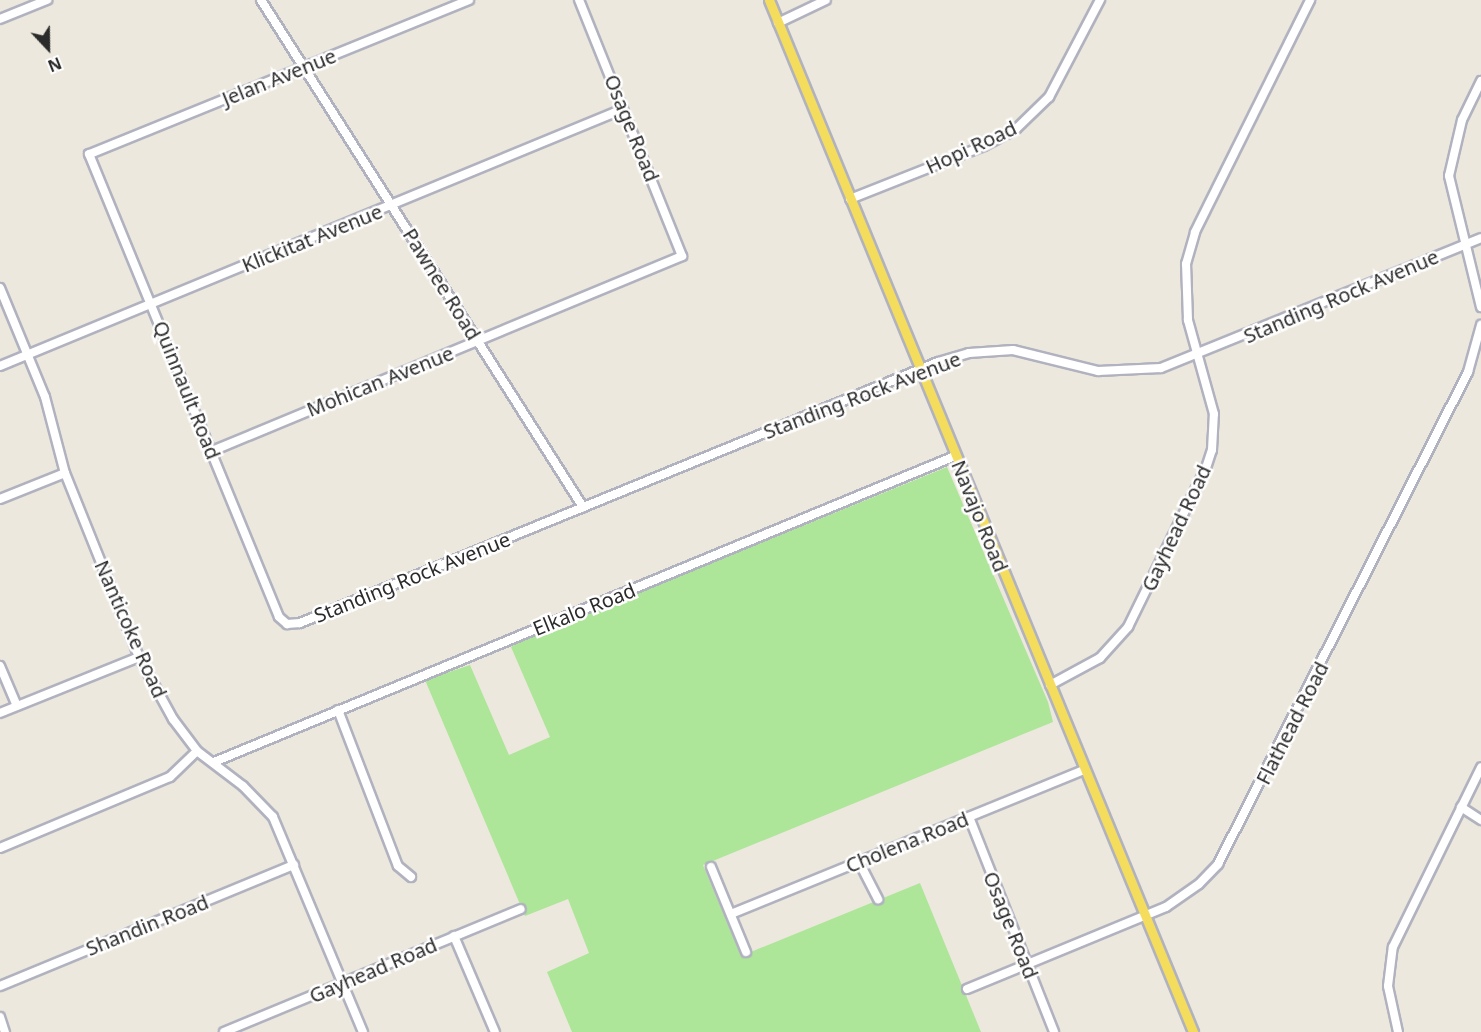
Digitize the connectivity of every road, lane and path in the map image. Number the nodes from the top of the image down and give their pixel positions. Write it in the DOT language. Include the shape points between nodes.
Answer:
graph roads {
  1 [pos="47,0"];
  2 [pos="261,0"];
  3 [pos="469,0"];
  4 [pos="579,0"];
  5 [pos="769,0"];
  6 [pos="826,0"];
  7 [pos="1100,0"];
  8 [pos="1310,0"];
  9 [pos="30,3"];
  10 [pos="0,19"];
  11 [pos="778,23"];
  12 [pos="303,68"];
  13 [pos="1481,81"];
  14 [pos="623,108"];
  15 [pos="90,154"];
  16 [pos="850,199"];
  17 [pos="392,205"];
  18 [pos="1481,238"];
  19 [pos="1466,244"];
  20 [pos="682,256"];
  21 [pos="0,288"];
  22 [pos="151,303"];
  23 [pos="1481,307"];
  24 [pos="1481,325"];
  25 [pos="478,341"];
  26 [pos="27,354"];
  27 [pos="1199,356"];
  28 [pos="0,366"];
  29 [pos="920,369"];
  30 [pos="212,451"];
  31 [pos="955,456"];
  32 [pos="65,473"];
  33 [pos="0,499"];
  34 [pos="583,507"];
  35 [pos="287,624"];
  36 [pos="140,657"];
  37 [pos="0,666"];
  38 [pos="1050,685"];
  39 [pos="17,706"];
  40 [pos="338,710"];
  41 [pos="0,713"];
  42 [pos="198,751"];
  43 [pos="214,762"];
  44 [pos="1481,767"];
  45 [pos="1084,770"];
  46 [pos="1461,807"];
  47 [pos="969,817"];
  48 [pos="1481,820"];
  49 [pos="0,848"];
  50 [pos="859,862"];
  51 [pos="294,865"];
  52 [pos="711,867"];
  53 [pos="411,877"];
  54 [pos="878,898"];
  55 [pos="521,909"];
  56 [pos="731,914"];
  57 [pos="1145,917"];
  58 [pos="454,936"];
  59 [pos="746,952"];
  60 [pos="1027,965"];
  61 [pos="344,984"];
  62 [pos="0,986"];
  63 [pos="968,989"];
  64 [pos="0,1017"];
  65 [pos="5,1032"];
  66 [pos="224,1032"];
  67 [pos="363,1032"];
  68 [pos="495,1032"];
  69 [pos="1054,1032"];
  70 [pos="1193,1032"];
  71 [pos="1398,1032"];
  1 -- 9 [label="street"];
  2 -- 12 [label="street, Pawnee Road"];
  3 -- 12 [label="street, Jelan Avenue"];
  4 -- 14 [label="street, Osage Road"];
  5 -- 11 [label="main road, Navajo Road"];
  6 -- 11 [label="street"];
  7 -- 16 [label="street, Hopi Road" via="1049,97 1016,129 984,146"];
  8 -- 27 [label="street, Gayhead Road" via="1189,248 1184,294"];
  9 -- 10 [label="street"];
  11 -- 16 [label="main road, Navajo Road"];
  12 -- 15 [label="street, Jelan Avenue"];
  12 -- 17 [label="street, Pawnee Road"];
  13 -- 19 [label="street" via="1462,120 1449,176"];
  14 -- 17 [label="street, Klickitat Avenue"];
  14 -- 20 [label="street, Osage Road"];
  15 -- 22 [label="street, Quinnault Road"];
  16 -- 29 [label="main road, Navajo Road"];
  17 -- 22 [label="street, Klickitat Avenue"];
  17 -- 25 [label="street, Pawnee Road"];
  18 -- 19 [label="street, Standing Rock Avenue"];
  19 -- 23 [label="street"];
  19 -- 27 [label="street, Standing Rock Avenue"];
  20 -- 25 [label="street, Mohican Avenue"];
  21 -- 26 [label="street, Nanticoke Road"];
  22 -- 26 [label="street, Klickitat Avenue"];
  22 -- 30 [label="street, Quinnault Road"];
  24 -- 57 [label="street, Flathead Road" via="1468,372 1229,848 1194,888"];
  25 -- 30 [label="street, Mohican Avenue"];
  25 -- 34 [label="street, Pawnee Road"];
  26 -- 28 [label="street, Klickitat Avenue"];
  26 -- 32 [label="street, Nanticoke Road" via="50,413"];
  27 -- 29 [label="street, Standing Rock Avenue" via="1161,368 1114,373 1013,350 994,350"];
  27 -- 38 [label="street, Gayhead Road" via="1211,393 1215,432 1199,488 1128,627 1100,658"];
  29 -- 31 [label="main road, Navajo Road"];
  29 -- 34 [label="street, Standing Rock Avenue"];
  30 -- 35 [label="street, Quinnault Road" via="279,617"];
  31 -- 38 [label="main road, Navajo Road"];
  31 -- 40 [label="street, Elkalo Road"];
  32 -- 33 [label="street"];
  32 -- 36 [label="street, Nanticoke Road"];
  34 -- 35 [label="street, Standing Rock Avenue" via="300,623"];
  36 -- 39 [label="street"];
  36 -- 42 [label="street, Nanticoke Road" via="173,720"];
  37 -- 39 [label="street"];
  38 -- 45 [label="main road, Navajo Road"];
  39 -- 41 [label="street"];
  40 -- 43 [label="street, Elkalo Road"];
  40 -- 53 [label="street" via="398,866"];
  42 -- 43 [label="street, Nanticoke Road"];
  42 -- 49 [label="street" via="170,777"];
  43 -- 51 [label="street, Nanticoke Road" via="273,817"];
  44 -- 46 [label="street"];
  45 -- 47 [label="street, Cholena Road"];
  45 -- 57 [label="main road, Navajo Road"];
  46 -- 48 [label="street"];
  46 -- 71 [label="street" via="1392,947 1388,986"];
  47 -- 50 [label="street, Cholena Road"];
  47 -- 60 [label="street, Osage Road"];
  50 -- 54 [label="street"];
  50 -- 56 [label="street, Cholena Road"];
  51 -- 61 [label="street, Nanticoke Road"];
  51 -- 62 [label="street, Shandin Road"];
  52 -- 56 [label="street"];
  55 -- 58 [label="street, Gayhead Road"];
  56 -- 59 [label="street"];
  57 -- 60 [label="street, Flathead Road"];
  57 -- 70 [label="main road, Navajo Road"];
  58 -- 61 [label="street, Gayhead Road"];
  58 -- 68 [label="street"];
  60 -- 63 [label="street, Flathead Road"];
  60 -- 69 [label="street, Osage Road"];
  61 -- 66 [label="street, Gayhead Road"];
  61 -- 67 [label="street, Nanticoke Road"];
  64 -- 65 [label="street"];
}
